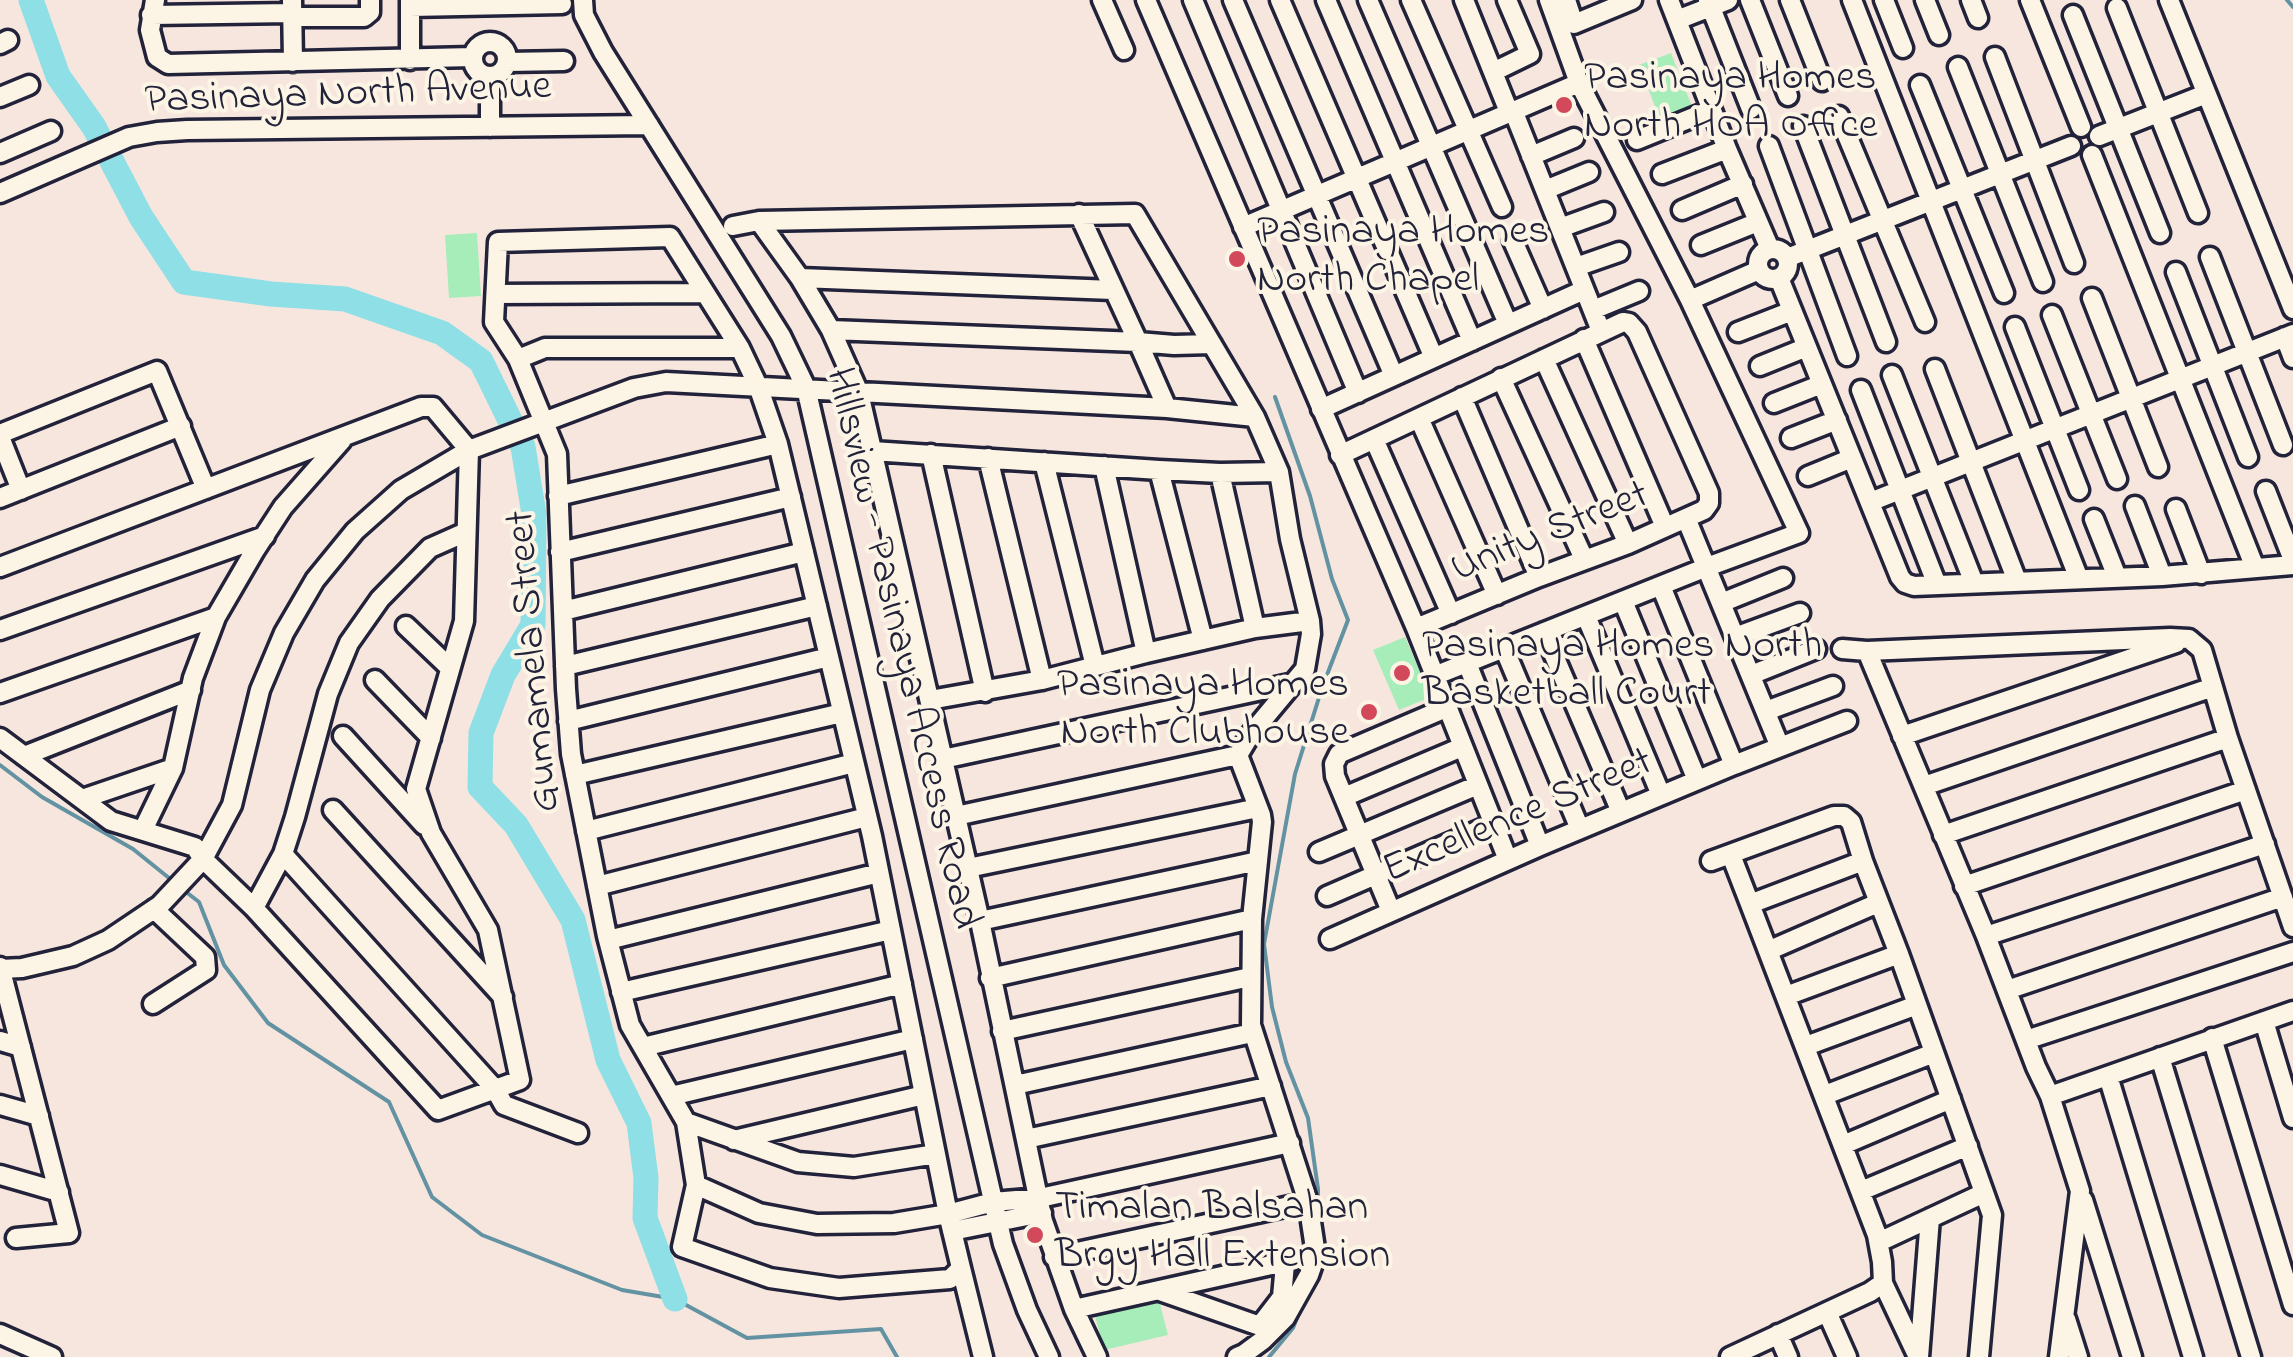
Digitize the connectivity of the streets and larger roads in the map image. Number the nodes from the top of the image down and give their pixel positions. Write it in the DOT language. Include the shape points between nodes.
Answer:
graph roads {
  1 [pos="370,0"];
  2 [pos="583,0"];
  3 [pos="1102,0"];
  4 [pos="1146,0"];
  5 [pos="1193,0"];
  6 [pos="1233,0"];
  7 [pos="1280,0"];
  8 [pos="1326,0"];
  9 [pos="1368,0"];
  10 [pos="1411,0"];
  11 [pos="1464,0"];
  12 [pos="1508,0"];
  13 [pos="1549,0"];
  14 [pos="1566,0"];
  15 [pos="1632,0"];
  16 [pos="1669,0"];
  17 [pos="1750,0"];
  18 [pos="1790,0"];
  19 [pos="1852,0"];
  20 [pos="1884,0"];
  21 [pos="1926,0"];
  22 [pos="1971,0"];
  23 [pos="2030,0"];
  24 [pos="2168,0"];
  25 [pos="488,2"];
  26 [pos="1715,2"];
  27 [pos="410,3"];
  28 [pos="562,4"];
  29 [pos="153,8"];
  30 [pos="2116,8"];
  31 [pos="292,10"];
  32 [pos="2072,15"];
  33 [pos="1978,18"];
  34 [pos="1677,20"];
  35 [pos="1940,35"];
  36 [pos="490,41"];
  37 [pos="1903,48"];
  38 [pos="1124,50"];
  39 [pos="1995,56"];
  40 [pos="472,58"];
  41 [pos="410,60"];
  42 [pos="564,61"];
  43 [pos="293,62"];
  44 [pos="507,62"];
  45 [pos="1958,67"];
  46 [pos="1493,72"];
  47 [pos="490,76"];
  48 [pos="1822,82"];
  49 [pos="1579,83"];
  50 [pos="29,84"];
  51 [pos="1920,85"];
  52 [pos="2206,94"];
  53 [pos="1788,96"];
  54 [pos="0,97"];
  55 [pos="1751,109"];
  56 [pos="1711,110"];
  57 [pos="1511,111"];
  58 [pos="2158,113"];
  59 [pos="1840,116"];
  60 [pos="648,124"];
  61 [pos="1803,126"];
  62 [pos="490,127"];
  63 [pos="2080,128"];
  64 [pos="2118,128"];
  65 [pos="1466,130"];
  66 [pos="51,132"];
  67 [pos="2099,136"];
  68 [pos="1574,138"];
  69 [pos="1637,140"];
  70 [pos="1430,146"];
  71 [pos="1769,146"];
  72 [pos="2072,146"];
  73 [pos="1727,149"];
  74 [pos="0,153"];
  75 [pos="2092,155"];
  76 [pos="1531,156"];
  77 [pos="1396,160"];
  78 [pos="2035,161"];
  79 [pos="1589,172"];
  80 [pos="1662,174"];
  81 [pos="2000,174"];
  82 [pos="1356,178"];
  83 [pos="1743,184"];
  84 [pos="1962,189"];
  85 [pos="1544,190"];
  86 [pos="0,192"];
  87 [pos="1317,195"];
  88 [pos="1932,201"];
  89 [pos="1502,208"];
  90 [pos="1281,210"];
  91 [pos="1682,210"];
  92 [pos="1604,212"];
  93 [pos="2198,213"];
  94 [pos="1080,214"];
  95 [pos="759,221"];
  96 [pos="1883,221"];
  97 [pos="1758,222"];
  98 [pos="733,226"];
  99 [pos="1243,227"];
  100 [pos="1560,228"];
  101 [pos="2160,232"];
  102 [pos="1845,236"];
  103 [pos="1513,240"];
  104 [pos="1701,245"];
  105 [pos="1808,250"];
  106 [pos="1619,252"];
  107 [pos="1779,254"];
  108 [pos="2210,257"];
  109 [pos="2074,263"];
  110 [pos="1576,267"];
  111 [pos="1759,270"];
  112 [pos="2176,272"];
  113 [pos="800,278"];
  114 [pos="1779,278"];
  115 [pos="2044,282"];
  116 [pos="1113,290"];
  117 [pos="1584,290"];
  118 [pos="1638,292"];
  119 [pos="2004,292"];
  120 [pos="706,293"];
  121 [pos="496,294"];
  122 [pos="2092,298"];
  123 [pos="1690,300"];
  124 [pos="1543,308"];
  125 [pos="2293,309"];
  126 [pos="1592,310"];
  127 [pos="1792,311"];
  128 [pos="2052,314"];
  129 [pos="1925,322"];
  130 [pos="1508,324"];
  131 [pos="2015,326"];
  132 [pos="831,330"];
  133 [pos="1738,332"];
  134 [pos="1593,335"];
  135 [pos="2289,335"];
  136 [pos="1472,340"];
  137 [pos="1138,342"];
  138 [pos="1886,342"];
  139 [pos="1212,344"];
  140 [pos="1807,346"];
  141 [pos="740,348"];
  142 [pos="2247,352"];
  143 [pos="1847,356"];
  144 [pos="1434,358"];
  145 [pos="2293,358"];
  146 [pos="518,359"];
  147 [pos="1544,359"];
  148 [pos="1760,366"];
  149 [pos="2212,366"];
  150 [pos="1935,370"];
  151 [pos="1892,374"];
  152 [pos="1394,376"];
  153 [pos="1501,378"];
  154 [pos="2180,378"];
  155 [pos="1822,384"];
  156 [pos="758,386"];
  157 [pos="806,388"];
  158 [pos="1861,390"];
  159 [pos="1358,392"];
  160 [pos="859,393"];
  161 [pos="1462,397"];
  162 [pos="2131,398"];
  163 [pos="1774,403"];
  164 [pos="1167,408"];
  165 [pos="1321,409"];
  166 [pos="2091,414"];
  167 [pos="1256,417"];
  168 [pos="1419,418"];
  169 [pos="1836,420"];
  170 [pos="535,424"];
  171 [pos="181,426"];
  172 [pos="2055,428"];
  173 [pos="0,435"];
  174 [pos="346,436"];
  175 [pos="1791,438"];
  176 [pos="1374,439"];
  177 [pos="2026,440"];
  178 [pos="778,444"];
  179 [pos="2283,445"];
  180 [pos="469,450"];
  181 [pos="872,451"];
  182 [pos="931,454"];
  183 [pos="1340,455"];
  184 [pos="2248,457"];
  185 [pos="988,458"];
  186 [pos="1852,458"];
  187 [pos="1044,462"];
  188 [pos="1971,462"];
  189 [pos="1104,466"];
  190 [pos="2158,467"];
  191 [pos="1159,470"];
  192 [pos="1279,472"];
  193 [pos="1220,473"];
  194 [pos="1808,476"];
  195 [pos="1932,477"];
  196 [pos="2117,479"];
  197 [pos="206,489"];
  198 [pos="22,490"];
  199 [pos="1900,490"];
  200 [pos="2079,490"];
  201 [pos="2266,491"];
  202 [pos="558,496"];
  203 [pos="791,497"];
  204 [pos="0,498"];
  205 [pos="1870,502"];
  206 [pos="2135,506"];
  207 [pos="2176,509"];
  208 [pos="1686,518"];
  209 [pos="2094,518"];
  210 [pos="1665,527"];
  211 [pos="466,532"];
  212 [pos="266,536"];
  213 [pos="1628,544"];
  214 [pos="560,552"];
  215 [pos="804,552"];
  216 [pos="1584,560"];
  217 [pos="2293,562"];
  218 [pos="0,567"];
  219 [pos="1707,568"];
  220 [pos="2255,568"];
  221 [pos="2201,574"];
  222 [pos="2162,576"];
  223 [pos="1538,577"];
  224 [pos="1783,578"];
  225 [pos="2117,578"];
  226 [pos="2079,579"];
  227 [pos="2018,580"];
  228 [pos="1974,583"];
  229 [pos="1937,585"];
  230 [pos="1661,586"];
  231 [pos="1497,595"];
  232 [pos="1623,601"];
  233 [pos="1721,603"];
  234 [pos="817,606"];
  235 [pos="563,610"];
  236 [pos="1800,613"];
  237 [pos="1451,614"];
  238 [pos="1586,616"];
  239 [pos="216,617"];
  240 [pos="1310,621"];
  241 [pos="406,626"];
  242 [pos="1255,628"];
  243 [pos="1416,628"];
  244 [pos="0,630"];
  245 [pos="1544,632"];
  246 [pos="1735,637"];
  247 [pos="2189,639"];
  248 [pos="1202,640"];
  249 [pos="1504,648"];
  250 [pos="1816,648"];
  251 [pos="1842,649"];
  252 [pos="1868,651"];
  253 [pos="1146,653"];
  254 [pos="829,657"];
  255 [pos="1466,663"];
  256 [pos="565,666"];
  257 [pos="1095,666"];
  258 [pos="450,668"];
  259 [pos="1750,674"];
  260 [pos="1434,676"];
  261 [pos="375,680"];
  262 [pos="1042,680"];
  263 [pos="1295,683"];
  264 [pos="1833,686"];
  265 [pos="2213,687"];
  266 [pos="190,690"];
  267 [pos="986,692"];
  268 [pos="0,694"];
  269 [pos="930,700"];
  270 [pos="1446,708"];
  271 [pos="1766,711"];
  272 [pos="842,713"];
  273 [pos="568,721"];
  274 [pos="1847,722"];
  275 [pos="343,736"];
  276 [pos="1902,736"];
  277 [pos="0,738"];
  278 [pos="431,738"];
  279 [pos="2228,738"];
  280 [pos="1462,746"];
  281 [pos="1780,747"];
  282 [pos="1238,755"];
  283 [pos="24,756"];
  284 [pos="943,759"];
  285 [pos="854,762"];
  286 [pos="1734,765"];
  287 [pos="173,768"];
  288 [pos="575,775"];
  289 [pos="1697,780"];
  290 [pos="1478,785"];
  291 [pos="1924,786"];
  292 [pos="2246,790"];
  293 [pos="1661,795"];
  294 [pos="1344,797"];
  295 [pos="82,799"];
  296 [pos="1258,808"];
  297 [pos="333,810"];
  298 [pos="1621,812"];
  299 [pos="956,816"];
  300 [pos="867,817"];
  301 [pos="1493,824"];
  302 [pos="1580,829"];
  303 [pos="143,830"];
  304 [pos="586,830"];
  305 [pos="432,833"];
  306 [pos="1360,835"];
  307 [pos="1944,835"];
  308 [pos="2265,844"];
  309 [pos="1540,846"];
  310 [pos="1319,852"];
  311 [pos="282,854"];
  312 [pos="1730,855"];
  313 [pos="203,859"];
  314 [pos="1258,860"];
  315 [pos="1508,860"];
  316 [pos="1863,861"];
  317 [pos="1711,862"];
  318 [pos="968,868"];
  319 [pos="879,873"];
  320 [pos="1376,875"];
  321 [pos="597,886"];
  322 [pos="1964,886"];
  323 [pos="1327,896"];
  324 [pos="2282,896"];
  325 [pos="1878,903"];
  326 [pos="1750,904"];
  327 [pos="157,907"];
  328 [pos="254,908"];
  329 [pos="1391,911"];
  330 [pos="1252,919"];
  331 [pos="980,922"];
  332 [pos="2293,927"];
  333 [pos="891,930"];
  334 [pos="1986,936"];
  335 [pos="1330,939"];
  336 [pos="608,940"];
  337 [pos="1770,950"];
  338 [pos="2293,952"];
  339 [pos="1899,954"];
  340 [pos="0,969"];
  341 [pos="990,978"];
  342 [pos="1250,978"];
  343 [pos="902,984"];
  344 [pos="2007,990"];
  345 [pos="622,992"];
  346 [pos="1786,996"];
  347 [pos="504,997"];
  348 [pos="154,1004"];
  349 [pos="1917,1005"];
  350 [pos="2293,1011"];
  351 [pos="2264,1022"];
  352 [pos="1002,1032"];
  353 [pos="1252,1033"];
  354 [pos="2212,1038"];
  355 [pos="912,1039"];
  356 [pos="2026,1040"];
  357 [pos="0,1041"];
  358 [pos="1806,1046"];
  359 [pos="21,1047"];
  360 [pos="642,1047"];
  361 [pos="1934,1053"];
  362 [pos="2160,1056"];
  363 [pos="2108,1076"];
  364 [pos="1014,1085"];
  365 [pos="1271,1086"];
  366 [pos="495,1089"];
  367 [pos="924,1094"];
  368 [pos="1825,1095"];
  369 [pos="670,1096"];
  370 [pos="2050,1096"];
  371 [pos="1951,1099"];
  372 [pos="0,1105"];
  373 [pos="39,1116"];
  374 [pos="2293,1118"];
  375 [pos="686,1122"];
  376 [pos="578,1133"];
  377 [pos="1026,1139"];
  378 [pos="734,1140"];
  379 [pos="1290,1143"];
  380 [pos="1843,1145"];
  381 [pos="1968,1146"];
  382 [pos="936,1154"];
  383 [pos="0,1175"];
  384 [pos="696,1185"];
  385 [pos="1860,1190"];
  386 [pos="2080,1191"];
  387 [pos="59,1192"];
  388 [pos="1984,1193"];
  389 [pos="1308,1202"];
  390 [pos="1041,1206"];
  391 [pos="995,1211"];
  392 [pos="1930,1218"];
  393 [pos="950,1222"];
  394 [pos="16,1238"];
  395 [pos="1879,1242"];
  396 [pos="1316,1256"];
  397 [pos="1054,1257"];
  398 [pos="1284,1264"];
  399 [pos="961,1268"];
  400 [pos="1883,1283"];
  401 [pos="1159,1291"];
  402 [pos="2293,1305"];
  403 [pos="1074,1309"];
  404 [pos="1828,1312"];
  405 [pos="2064,1312"];
  406 [pos="0,1334"];
  407 [pos="1778,1334"];
  408 [pos="40,1354"];
  409 [pos="1732,1356"];
  410 [pos="983,1357"];
  411 [pos="1049,1357"];
  412 [pos="1097,1357"];
  413 [pos="1237,1357"];
  414 [pos="1788,1357"];
  415 [pos="1847,1357"];
  416 [pos="1919,1357"];
  417 [pos="1979,1357"];
  418 [pos="2059,1357"];
  419 [pos="2078,1357"];
  420 [pos="2132,1357"];
  421 [pos="2193,1357"];
  422 [pos="2252,1357"];
  1 -- 31 [label="street" via="364,17"];
  2 -- 60 [label="street, Hillsview - Pasinaya Access Road" via="602,52"];
  3 -- 38 [label="street"];
  4 -- 99 [label="street"];
  5 -- 90 [label="street"];
  6 -- 87 [label="street"];
  7 -- 82 [label="street"];
  8 -- 77 [label="street"];
  9 -- 70 [label="street"];
  10 -- 65 [label="street"];
  11 -- 46 [label="street"];
  12 -- 46 [label="street" via="1530,54"];
  13 -- 49 [label="street"];
  14 -- 15 [label="street" via="1574,24"];
  16 -- 34 [label="street"];
  17 -- 53 [label="street"];
  18 -- 48 [label="street"];
  19 -- 88 [label="street"];
  20 -- 37 [label="street"];
  21 -- 35 [label="street"];
  22 -- 33 [label="street"];
  23 -- 63 [label="street"];
  24 -- 52 [label="street"];
  25 -- 27 [label="street"];
  25 -- 28 [label="street"];
  25 -- 36 [label="street"];
  26 -- 34 [label="street"];
  26 -- 55 [label="street"];
  27 -- 41 [label="street"];
  29 -- 31 [label="street"];
  29 -- 43 [label="street" via="156,57 168,64"];
  30 -- 58 [label="street"];
  31 -- 43 [label="street"];
  32 -- 64 [label="street"];
  34 -- 56 [label="street"];
  36 -- 40 [label="street"];
  36 -- 44 [label="street" via="502,46"];
  39 -- 78 [label="street"];
  40 -- 41 [label="street"];
  40 -- 47 [label="street"];
  41 -- 43 [label="street"];
  42 -- 44 [label="street"];
  44 -- 47 [label="street"];
  45 -- 81 [label="street"];
  46 -- 57 [label="street"];
  47 -- 62 [label="street"];
  49 -- 57 [label="street"];
  49 -- 123 [label="street"];
  50 -- 54 [label="street"];
  51 -- 84 [label="street"];
  52 -- 58 [label="street"];
  52 -- 125 [label="street"];
  56 -- 69 [label="street"];
  56 -- 73 [label="street"];
  57 -- 65 [label="street"];
  57 -- 76 [label="street"];
  58 -- 64 [label="street"];
  58 -- 93 [label="street"];
  59 -- 96 [label="street"];
  60 -- 62 [label="street, Pasinaya North Avenue"];
  60 -- 157 [label="street, Hillsview - Pasinaya Access Road" via="781,336"];
  61 -- 102 [label="street"];
  62 -- 86 [label="street, Pasinaya North Avenue" via="186,130 129,137"];
  63 -- 67 [label="street"];
  63 -- 72 [label="street"];
  64 -- 67 [label="street"];
  64 -- 101 [label="street"];
  65 -- 70 [label="street"];
  65 -- 89 [label="street"];
  66 -- 74 [label="street"];
  67 -- 75 [label="street"];
  68 -- 76 [label="street"];
  70 -- 77 [label="street"];
  70 -- 130 [label="street"];
  71 -- 105 [label="street"];
  72 -- 75 [label="street"];
  72 -- 78 [label="street"];
  73 -- 80 [label="street"];
  73 -- 83 [label="street"];
  75 -- 154 [label="street"];
  76 -- 85 [label="street"];
  77 -- 82 [label="street"];
  77 -- 136 [label="street"];
  78 -- 81 [label="street"];
  78 -- 109 [label="street"];
  79 -- 85 [label="street"];
  81 -- 84 [label="street"];
  81 -- 115 [label="street"];
  82 -- 87 [label="street"];
  82 -- 144 [label="street"];
  83 -- 91 [label="street"];
  83 -- 97 [label="street"];
  84 -- 88 [label="street"];
  84 -- 119 [label="street"];
  85 -- 100 [label="street"];
  87 -- 90 [label="street"];
  87 -- 152 [label="street"];
  88 -- 96 [label="street"];
  88 -- 177 [label="street"];
  90 -- 99 [label="street"];
  90 -- 159 [label="street"];
  92 -- 100 [label="street"];
  94 -- 95 [label="street"];
  94 -- 116 [label="street"];
  94 -- 139 [label="street" via="1136,214"];
  95 -- 98 [label="street"];
  95 -- 113 [label="street"];
  96 -- 102 [label="street"];
  96 -- 129 [label="street"];
  97 -- 104 [label="street"];
  97 -- 107 [label="street"];
  99 -- 165 [label="street"];
  100 -- 110 [label="street"];
  102 -- 105 [label="street"];
  102 -- 138 [label="street"];
  103 -- 124 [label="street"];
  105 -- 107 [label="street"];
  105 -- 143 [label="street"];
  106 -- 110 [label="street"];
  107 -- 111 [label="street" via="1760,256"];
  107 -- 114 [label="street" via="1786,272"];
  108 -- 142 [label="street"];
  110 -- 117 [label="street"];
  111 -- 114 [label="street"];
  111 -- 123 [label="street"];
  112 -- 149 [label="street"];
  113 -- 116 [label="street"];
  113 -- 132 [label="street"];
  114 -- 127 [label="street"];
  116 -- 137 [label="street"];
  117 -- 124 [label="street"];
  117 -- 126 [label="street"];
  118 -- 126 [label="street"];
  120 -- 121 [label="street"];
  120 -- 121 [label="street, Gumamela Street" via="670,238 498,242"];
  120 -- 141 [label="street"];
  121 -- 146 [label="street, Gumamela Street" via="494,322"];
  122 -- 162 [label="street"];
  123 -- 219 [label="street" via="1799,533"];
  124 -- 130 [label="street"];
  126 -- 134 [label="street"];
  127 -- 133 [label="street"];
  127 -- 140 [label="street"];
  128 -- 166 [label="street"];
  130 -- 136 [label="street"];
  131 -- 172 [label="street"];
  132 -- 137 [label="street"];
  132 -- 160 [label="street"];
  134 -- 147 [label="street"];
  134 -- 208 [label="street, Unity Street" via="1618,323 1637,332 1709,492 1704,510"];
  134 -- 210 [label="street"];
  135 -- 142 [label="street"];
  135 -- 145 [label="street"];
  136 -- 144 [label="street"];
  137 -- 139 [label="street"];
  137 -- 164 [label="street"];
  139 -- 167 [label="street"];
  140 -- 148 [label="street"];
  140 -- 155 [label="street"];
  141 -- 146 [label="street" via="545,348"];
  141 -- 156 [label="street"];
  142 -- 149 [label="street"];
  142 -- 179 [label="street"];
  144 -- 152 [label="street"];
  146 -- 170 [label="street, Gumamela Street"];
  147 -- 153 [label="street"];
  147 -- 213 [label="street"];
  149 -- 154 [label="street"];
  149 -- 184 [label="street"];
  150 -- 188 [label="street"];
  151 -- 195 [label="street"];
  152 -- 159 [label="street"];
  153 -- 161 [label="street"];
  153 -- 216 [label="street"];
  154 -- 162 [label="street"];
  154 -- 220 [label="street"];
  155 -- 163 [label="street"];
  155 -- 169 [label="street"];
  156 -- 157 [label="street"];
  156 -- 170 [label="street" via="666,382"];
  156 -- 178 [label="street"];
  157 -- 160 [label="street"];
  157 -- 391 [label="street, Hillsview - Pasinaya Access Road"];
  158 -- 199 [label="street"];
  159 -- 165 [label="street"];
  160 -- 164 [label="street"];
  160 -- 181 [label="street"];
  161 -- 168 [label="street"];
  161 -- 223 [label="street"];
  162 -- 166 [label="street"];
  162 -- 190 [label="street"];
  164 -- 167 [label="street"];
  165 -- 183 [label="street"];
  166 -- 172 [label="street"];
  166 -- 196 [label="street"];
  167 -- 192 [label="street"];
  168 -- 176 [label="street"];
  168 -- 231 [label="street"];
  169 -- 175 [label="street"];
  169 -- 186 [label="street"];
  170 -- 180 [label="street"];
  170 -- 202 [label="street, Gumamela Street" via="556,454"];
  171 -- 173 [label="street" via="157,371"];
  171 -- 197 [label="street"];
  171 -- 198 [label="street"];
  172 -- 177 [label="street"];
  172 -- 200 [label="street"];
  173 -- 198 [label="street"];
  174 -- 180 [label="street" via="433,407"];
  174 -- 197 [label="street"];
  174 -- 212 [label="street"];
  176 -- 183 [label="street"];
  176 -- 237 [label="street"];
  177 -- 188 [label="street"];
  177 -- 226 [label="street"];
  178 -- 202 [label="street"];
  178 -- 203 [label="street"];
  180 -- 211 [label="street"];
  180 -- 313 [label="street" via="401,490 315,580 260,690 232,805"];
  181 -- 182 [label="street"];
  181 -- 269 [label="street"];
  182 -- 185 [label="street"];
  182 -- 267 [label="street"];
  183 -- 243 [label="street"];
  185 -- 187 [label="street"];
  185 -- 262 [label="street"];
  186 -- 194 [label="street"];
  186 -- 205 [label="street"];
  187 -- 189 [label="street"];
  187 -- 257 [label="street"];
  188 -- 195 [label="street"];
  188 -- 227 [label="street"];
  189 -- 191 [label="street"];
  189 -- 253 [label="street"];
  191 -- 193 [label="street"];
  191 -- 248 [label="street"];
  192 -- 193 [label="street"];
  192 -- 240 [label="street"];
  193 -- 242 [label="street"];
  195 -- 199 [label="street"];
  195 -- 228 [label="street"];
  197 -- 218 [label="street"];
  198 -- 204 [label="street"];
  199 -- 205 [label="street"];
  199 -- 229 [label="street"];
  201 -- 217 [label="street"];
  202 -- 214 [label="street, Gumamela Street"];
  203 -- 214 [label="street"];
  203 -- 215 [label="street"];
  205 -- 229 [label="street" via="1902,580"];
  206 -- 222 [label="street"];
  207 -- 221 [label="street"];
  208 -- 210 [label="street, Unity Street"];
  208 -- 219 [label="street"];
  209 -- 225 [label="street"];
  210 -- 213 [label="street, Unity Street"];
  211 -- 258 [label="street" via="464,621"];
  211 -- 311 [label="street" via="430,548 349,643"];
  212 -- 239 [label="street"];
  212 -- 244 [label="street"];
  213 -- 216 [label="street, Unity Street"];
  214 -- 235 [label="street, Gumamela Street"];
  215 -- 234 [label="street"];
  215 -- 235 [label="street"];
  216 -- 223 [label="street, Unity Street"];
  217 -- 220 [label="street"];
  219 -- 230 [label="street"];
  219 -- 233 [label="street"];
  220 -- 221 [label="street"];
  221 -- 222 [label="street"];
  222 -- 225 [label="street"];
  223 -- 231 [label="street, Unity Street"];
  224 -- 233 [label="street"];
  225 -- 226 [label="street"];
  226 -- 227 [label="street"];
  227 -- 228 [label="street"];
  228 -- 229 [label="street"];
  230 -- 232 [label="street"];
  230 -- 286 [label="street"];
  231 -- 237 [label="street, Unity Street"];
  232 -- 238 [label="street"];
  232 -- 289 [label="street"];
  233 -- 246 [label="street"];
  234 -- 254 [label="street"];
  234 -- 256 [label="street"];
  235 -- 256 [label="street, Gumamela Street"];
  236 -- 246 [label="street"];
  237 -- 243 [label="street, Unity Street"];
  238 -- 245 [label="street"];
  238 -- 293 [label="street"];
  239 -- 266 [label="street"];
  239 -- 268 [label="street"];
  240 -- 242 [label="street"];
  240 -- 263 [label="street" via="1305,669"];
  241 -- 258 [label="street"];
  242 -- 248 [label="street"];
  243 -- 260 [label="street"];
  245 -- 249 [label="street"];
  245 -- 298 [label="street"];
  246 -- 259 [label="street"];
  247 -- 252 [label="street"];
  247 -- 265 [label="street" via="2202,650"];
  247 -- 276 [label="street"];
  248 -- 253 [label="street"];
  249 -- 255 [label="street"];
  249 -- 302 [label="street"];
  250 -- 259 [label="street"];
  251 -- 252 [label="street"];
  252 -- 276 [label="street"];
  253 -- 257 [label="street"];
  254 -- 272 [label="street"];
  254 -- 273 [label="street"];
  255 -- 260 [label="street"];
  255 -- 309 [label="street"];
  256 -- 273 [label="street, Gumamela Street"];
  257 -- 262 [label="street"];
  258 -- 278 [label="street"];
  259 -- 271 [label="street"];
  260 -- 270 [label="street"];
  261 -- 278 [label="street"];
  262 -- 267 [label="street"];
  263 -- 282 [label="street"];
  263 -- 284 [label="street"];
  264 -- 271 [label="street"];
  265 -- 279 [label="street"];
  265 -- 291 [label="street"];
  266 -- 283 [label="street"];
  266 -- 287 [label="street"];
  267 -- 269 [label="street"];
  269 -- 284 [label="street"];
  270 -- 280 [label="street"];
  270 -- 294 [label="street" via="1342,752 1334,764"];
  271 -- 281 [label="street"];
  272 -- 285 [label="street"];
  272 -- 288 [label="street"];
  273 -- 288 [label="street, Gumamela Street"];
  274 -- 281 [label="street, Excellence Street"];
  275 -- 305 [label="street"];
  276 -- 291 [label="street"];
  277 -- 283 [label="street"];
  278 -- 305 [label="street" via="416,789"];
  279 -- 292 [label="street"];
  279 -- 307 [label="street"];
  280 -- 290 [label="street"];
  280 -- 294 [label="street"];
  281 -- 286 [label="street, Excellence Street"];
  282 -- 296 [label="street"];
  282 -- 299 [label="street"];
  283 -- 295 [label="street"];
  284 -- 299 [label="street"];
  285 -- 300 [label="street"];
  285 -- 304 [label="street"];
  286 -- 289 [label="street, Excellence Street"];
  287 -- 295 [label="street"];
  287 -- 303 [label="street"];
  288 -- 304 [label="street, Gumamela Street"];
  289 -- 293 [label="street, Excellence Street"];
  290 -- 301 [label="street"];
  290 -- 306 [label="street"];
  291 -- 307 [label="street"];
  292 -- 308 [label="street"];
  292 -- 322 [label="street"];
  293 -- 298 [label="street, Excellence Street"];
  294 -- 306 [label="street"];
  295 -- 303 [label="street" via="111,821"];
  296 -- 314 [label="street"];
  296 -- 318 [label="street"];
  297 -- 347 [label="street"];
  298 -- 302 [label="street, Excellence Street"];
  299 -- 318 [label="street"];
  300 -- 319 [label="street"];
  300 -- 321 [label="street"];
  301 -- 315 [label="street"];
  301 -- 320 [label="street"];
  302 -- 309 [label="street, Excellence Street"];
  303 -- 313 [label="street" via="194,847"];
  304 -- 321 [label="street, Gumamela Street"];
  305 -- 347 [label="street" via="488,930"];
  306 -- 310 [label="street"];
  306 -- 320 [label="street"];
  307 -- 322 [label="street"];
  308 -- 324 [label="street"];
  308 -- 334 [label="street"];
  309 -- 315 [label="street, Excellence Street"];
  311 -- 328 [label="street"];
  311 -- 366 [label="street"];
  312 -- 316 [label="street" via="1844,816"];
  312 -- 317 [label="street"];
  312 -- 326 [label="street"];
  313 -- 327 [label="street"];
  313 -- 328 [label="street"];
  314 -- 330 [label="street"];
  314 -- 331 [label="street"];
  315 -- 329 [label="street, Excellence Street"];
  316 -- 325 [label="street"];
  316 -- 326 [label="street"];
  318 -- 331 [label="street"];
  319 -- 333 [label="street"];
  319 -- 336 [label="street"];
  320 -- 323 [label="street"];
  320 -- 329 [label="street"];
  321 -- 336 [label="street, Gumamela Street"];
  322 -- 334 [label="street"];
  324 -- 332 [label="street"];
  324 -- 344 [label="street"];
  325 -- 337 [label="street"];
  325 -- 339 [label="street"];
  326 -- 337 [label="street"];
  327 -- 340 [label="street" via="73,956"];
  327 -- 348 [label="street" via="205,957 206,970"];
  328 -- 366 [label="street" via="438,1110"];
  329 -- 335 [label="street, Excellence Street"];
  330 -- 341 [label="street"];
  330 -- 342 [label="street"];
  331 -- 341 [label="street"];
  333 -- 343 [label="street"];
  333 -- 345 [label="street"];
  334 -- 344 [label="street"];
  336 -- 345 [label="street, Gumamela Street"];
  337 -- 346 [label="street"];
  338 -- 356 [label="street"];
  339 -- 346 [label="street"];
  339 -- 349 [label="street"];
  340 -- 359 [label="street"];
  341 -- 352 [label="street"];
  342 -- 352 [label="street"];
  342 -- 353 [label="street"];
  343 -- 355 [label="street"];
  343 -- 360 [label="street"];
  344 -- 356 [label="street"];
  345 -- 360 [label="street, Gumamela Street"];
  346 -- 358 [label="street"];
  347 -- 366 [label="street" via="520,1080"];
  349 -- 358 [label="street"];
  349 -- 361 [label="street"];
  350 -- 351 [label="street"];
  351 -- 354 [label="street"];
  351 -- 374 [label="street"];
  352 -- 364 [label="street"];
  353 -- 364 [label="street"];
  353 -- 365 [label="street"];
  354 -- 362 [label="street"];
  354 -- 402 [label="street"];
  355 -- 367 [label="street"];
  355 -- 369 [label="street"];
  356 -- 370 [label="street"];
  357 -- 359 [label="street"];
  358 -- 368 [label="street"];
  359 -- 373 [label="street"];
  360 -- 369 [label="street, Gumamela Street"];
  361 -- 368 [label="street"];
  361 -- 371 [label="street"];
  362 -- 363 [label="street"];
  362 -- 422 [label="street"];
  363 -- 370 [label="street"];
  363 -- 421 [label="street"];
  364 -- 377 [label="street"];
  365 -- 377 [label="street"];
  365 -- 379 [label="street"];
  366 -- 376 [label="street" via="504,1105"];
  367 -- 378 [label="street"];
  367 -- 382 [label="street"];
  368 -- 380 [label="street"];
  369 -- 375 [label="street, Gumamela Street"];
  370 -- 386 [label="street"];
  371 -- 380 [label="street"];
  371 -- 381 [label="street"];
  372 -- 373 [label="street"];
  373 -- 387 [label="street"];
  375 -- 378 [label="street"];
  375 -- 384 [label="street, Gumamela Street"];
  377 -- 390 [label="street"];
  378 -- 382 [label="street" via="798,1162 854,1167"];
  379 -- 389 [label="street"];
  379 -- 390 [label="street"];
  380 -- 385 [label="street"];
  381 -- 385 [label="street"];
  381 -- 388 [label="street"];
  382 -- 393 [label="street"];
  383 -- 387 [label="street"];
  384 -- 393 [label="street" via="760,1213 818,1224"];
  384 -- 399 [label="street, Gumamela Street" via="682,1248 770,1278 839,1288 950,1279"];
  385 -- 395 [label="street"];
  386 -- 405 [label="street"];
  386 -- 420 [label="street"];
  387 -- 394 [label="street" via="69,1233"];
  388 -- 392 [label="street"];
  388 -- 417 [label="street" via="1992,1216"];
  389 -- 396 [label="street"];
  389 -- 397 [label="street"];
  390 -- 391 [label="street"];
  390 -- 397 [label="street"];
  391 -- 393 [label="street"];
  391 -- 411 [label="street, Hillsview - Pasinaya Access Road" via="1017,1285"];
  392 -- 395 [label="street"];
  392 -- 416 [label="street"];
  393 -- 399 [label="street"];
  395 -- 400 [label="street"];
  396 -- 398 [label="street"];
  396 -- 413 [label="street" via="1285,1318"];
  397 -- 403 [label="street"];
  398 -- 401 [label="street"];
  398 -- 401 [label="street" via="1282,1297 1258,1325"];
  399 -- 410 [label="street"];
  400 -- 404 [label="street"];
  400 -- 416 [label="street"];
  401 -- 403 [label="street"];
  403 -- 412 [label="street"];
  404 -- 407 [label="street"];
  404 -- 415 [label="street"];
  405 -- 418 [label="street"];
  405 -- 419 [label="street"];
  406 -- 408 [label="street"];
  407 -- 409 [label="street"];
  407 -- 414 [label="street"];
}
